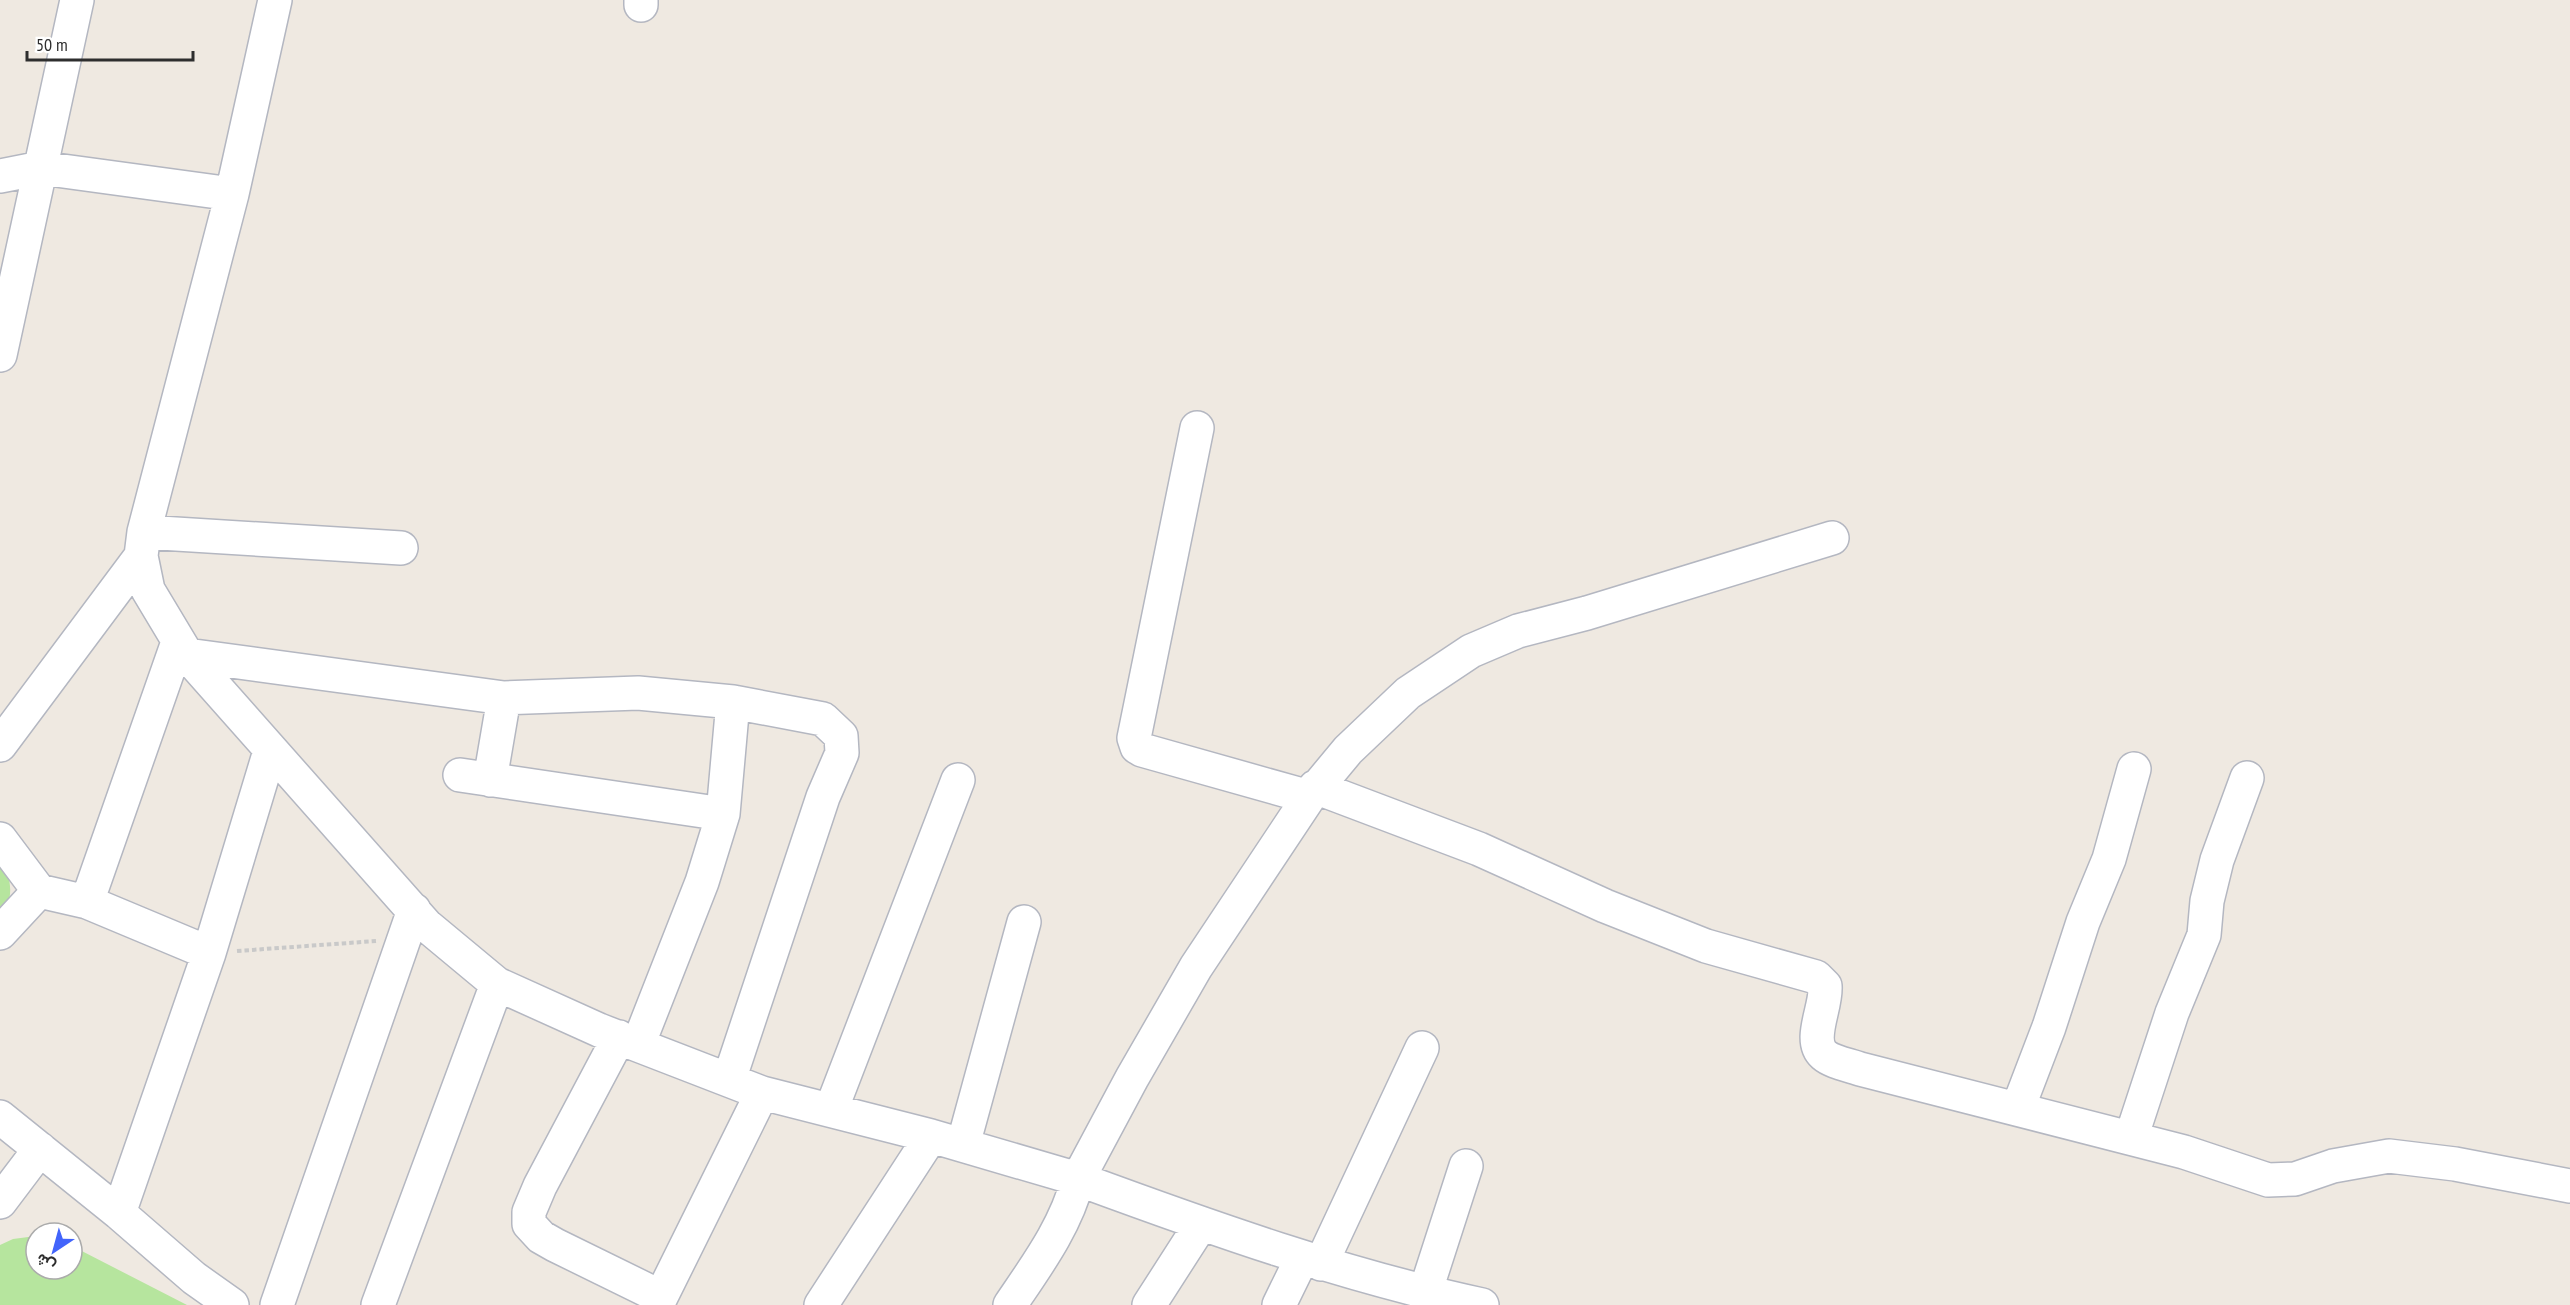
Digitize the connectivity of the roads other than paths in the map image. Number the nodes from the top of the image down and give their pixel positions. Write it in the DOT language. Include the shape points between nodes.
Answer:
graph roads {
  1 [pos="77,0"];
  2 [pos="275,0"];
  3 [pos="40,168"];
  4 [pos="0,176"];
  5 [pos="232,194"];
  6 [pos="7,289"];
  7 [pos="0,355"];
  8 [pos="1197,428"];
  9 [pos="1832,538"];
  10 [pos="142,544"];
  11 [pos="400,548"];
  12 [pos="182,648"];
  13 [pos="504,698"];
  14 [pos="733,702"];
  15 [pos="0,745"];
  16 [pos="270,751"];
  17 [pos="2134,769"];
  18 [pos="2247,778"];
  19 [pos="958,780"];
  20 [pos="1312,792"];
  21 [pos="723,814"];
  22 [pos="0,838"];
  23 [pos="39,891"];
  24 [pos="87,902"];
  25 [pos="1024,922"];
  26 [pos="409,925"];
  27 [pos="0,933"];
  28 [pos="209,953"];
  29 [pos="497,984"];
  30 [pos="628,1041"];
  31 [pos="1422,1048"];
  32 [pos="729,1080"];
  33 [pos="762,1093"];
  34 [pos="2018,1108"];
  35 [pos="831,1110"];
  36 [pos="0,1117"];
  37 [pos="931,1136"];
  38 [pos="2131,1138"];
  39 [pos="963,1145"];
  40 [pos="40,1149"];
  41 [pos="1466,1166"];
  42 [pos="1078,1179"];
  43 [pos="2570,1186"];
  44 [pos="0,1202"];
  45 [pos="119,1213"];
  46 [pos="1201,1224"];
  47 [pos="1312,1261"];
  48 [pos="1425,1293"];
  49 [pos="659,1301"];
  50 [pos="232,1305"];
  51 [pos="277,1305"];
  52 [pos="378,1305"];
  53 [pos="821,1305"];
  54 [pos="1010,1305"];
  55 [pos="1149,1305"];
  56 [pos="1279,1305"];
  57 [pos="1482,1305"];
  1 -- 3 [label="street"];
  2 -- 5 [label="street"];
  3 -- 4 [label="street"];
  3 -- 5 [label="street"];
  3 -- 6 [label="street"];
  5 -- 10 [label="street"];
  6 -- 7 [label="street"];
  8 -- 20 [label="street" via="1135,743 1142,750"];
  9 -- 20 [label="street" via="1518,631 1471,651 1384,713"];
  10 -- 11 [label="street"];
  10 -- 12 [label="street" via="148,590"];
  10 -- 15 [label="street"];
  12 -- 13 [label="street"];
  12 -- 16 [label="street"];
  12 -- 24 [label="street"];
  13 -- 14 [label="street" via="638,693"];
  13 -- 21 [label="street" via="475,777"];
  14 -- 21 [label="street"];
  14 -- 32 [label="street" via="823,719 841,736 842,753 823,797"];
  16 -- 26 [label="street"];
  16 -- 28 [label="street"];
  17 -- 34 [label="street" via="2109,859"];
  18 -- 38 [label="street" via="2217,860 2204,935 2172,1013"];
  19 -- 35 [label="street"];
  20 -- 34 [label="street" via="1479,849 1605,906 1707,946 1816,977 1825,986 1826,999 1815,1035 1825,1056 1860,1069"];
  20 -- 42 [label="street" via="1196,967"];
  21 -- 30 [label="street" via="702,882"];
  22 -- 23 [label="street"];
  23 -- 24 [label="street"];
  23 -- 27 [label="street"];
  24 -- 28 [label="street"];
  25 -- 39 [label="street"];
  26 -- 29 [label="street" via="426,925"];
  26 -- 51 [label="street"];
  28 -- 45 [label="street"];
  29 -- 30 [label="street"];
  29 -- 52 [label="street"];
  30 -- 32 [label="street"];
  30 -- 49 [label="street" via="540,1186 529,1212 529,1224 541,1237"];
  31 -- 47 [label="street"];
  32 -- 33 [label="street"];
  33 -- 35 [label="street"];
  33 -- 49 [label="street"];
  34 -- 38 [label="street"];
  35 -- 37 [label="street"];
  36 -- 40 [label="street"];
  37 -- 39 [label="street"];
  37 -- 53 [label="street"];
  38 -- 43 [label="street" via="2268,1180 2295,1179 2333,1166 2389,1156"];
  39 -- 42 [label="street"];
  40 -- 44 [label="street"];
  40 -- 45 [label="street"];
  41 -- 48 [label="street"];
  42 -- 46 [label="street"];
  42 -- 54 [label="street" via="1072,1204 1050,1245"];
  45 -- 50 [label="street" via="194,1278"];
  46 -- 47 [label="street"];
  46 -- 55 [label="street"];
  47 -- 48 [label="street"];
  47 -- 56 [label="street"];
  48 -- 57 [label="street"];
}
